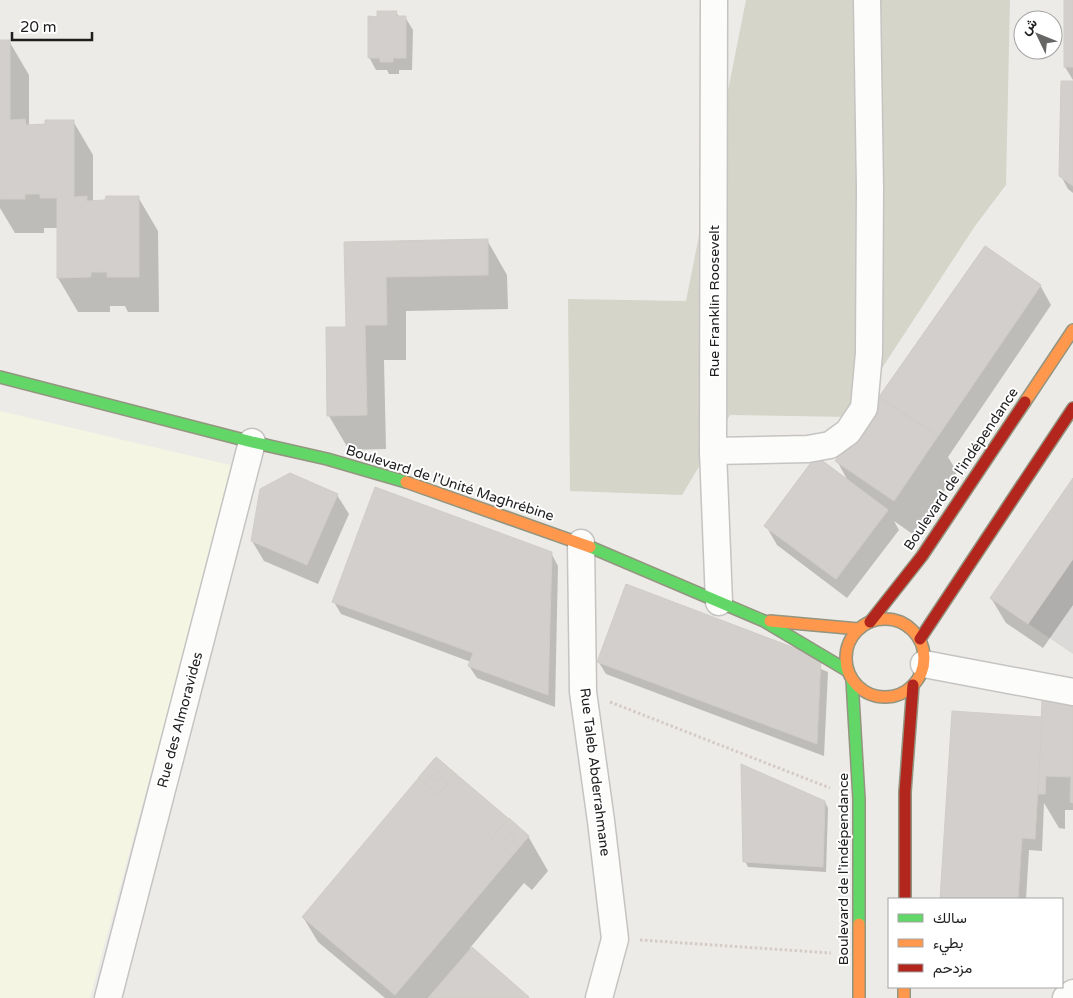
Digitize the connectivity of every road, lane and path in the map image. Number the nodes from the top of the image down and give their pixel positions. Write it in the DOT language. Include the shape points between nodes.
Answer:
graph roads {
  1 [pos="714,0"];
  2 [pos="867,0"];
  3 [pos="1073,330"];
  4 [pos="0,378"];
  5 [pos="1073,408"];
  6 [pos="252,442"];
  7 [pos="713,451"];
  8 [pos="582,543"];
  9 [pos="718,602"];
  10 [pos="764,621"];
  11 [pos="870,622"];
  12 [pos="859,629"];
  13 [pos="919,663"];
  14 [pos="850,675"];
  15 [pos="583,692"];
  16 [pos="1073,692"];
  17 [pos="859,800"];
  18 [pos="905,898"];
  19 [pos="615,939"];
  20 [pos="858,958"];
  21 [pos="1073,993"];
  22 [pos="108,998"];
  23 [pos="598,998"];
  24 [pos="859,998"];
  25 [pos="1066,998"];
  1 -- 7 [label="street, Rue Franklin Roosevelt"];
  2 -- 7 [label="street" via="869,343 864,408 848,432 830,446"];
  3 -- 11 [label="main road, Boulevard de l'indépendance" via="922,556"];
  4 -- 6 [label="main road, Boulevard de l'Unité Maghrébine"];
  5 -- 13 [label="main road"];
  6 -- 8 [label="main road, Boulevard de l'Unité Maghrébine" via="389,476"];
  6 -- 22 [label="street, Rue des Almoravides"];
  7 -- 9 [label="street, Rue Franklin Roosevelt"];
  8 -- 9 [label="main road, Boulevard de l'Unité Maghrébine"];
  8 -- 15 [label="street, Rue Taleb Abderrahmane"];
  9 -- 10 [label="main road, Boulevard de l'Unité Maghrébine"];
  10 -- 12 [label="main road, Boulevard de l'Unité Maghrébine"];
  10 -- 14 [label="main road, Boulevard de l'Unité Maghrébine"];
  11 -- 12 [label="main road"];
  11 -- 13 [label="main road" via="893,619 913,630"];
  12 -- 14 [label="main road" via="847,648"];
  13 -- 14 [label="main road" via="904,692 893,696 870,694 860,688"];
  13 -- 16 [label="street"];
  13 -- 18 [label="main road" via="905,792"];
  14 -- 17 [label="main road, Boulevard de l'indépendance"];
  15 -- 17 [label="path"];
  15 -- 19 [label="street, Rue Taleb Abderrahmane"];
  17 -- 20 [label="main road, Boulevard de l'indépendance"];
  19 -- 20 [label="path" via="821,951"];
  19 -- 23 [label="street, Rue Taleb Abderrahmane"];
  20 -- 24 [label="main road, Boulevard de l'indépendance"];
  21 -- 25 [label="street"];
}
